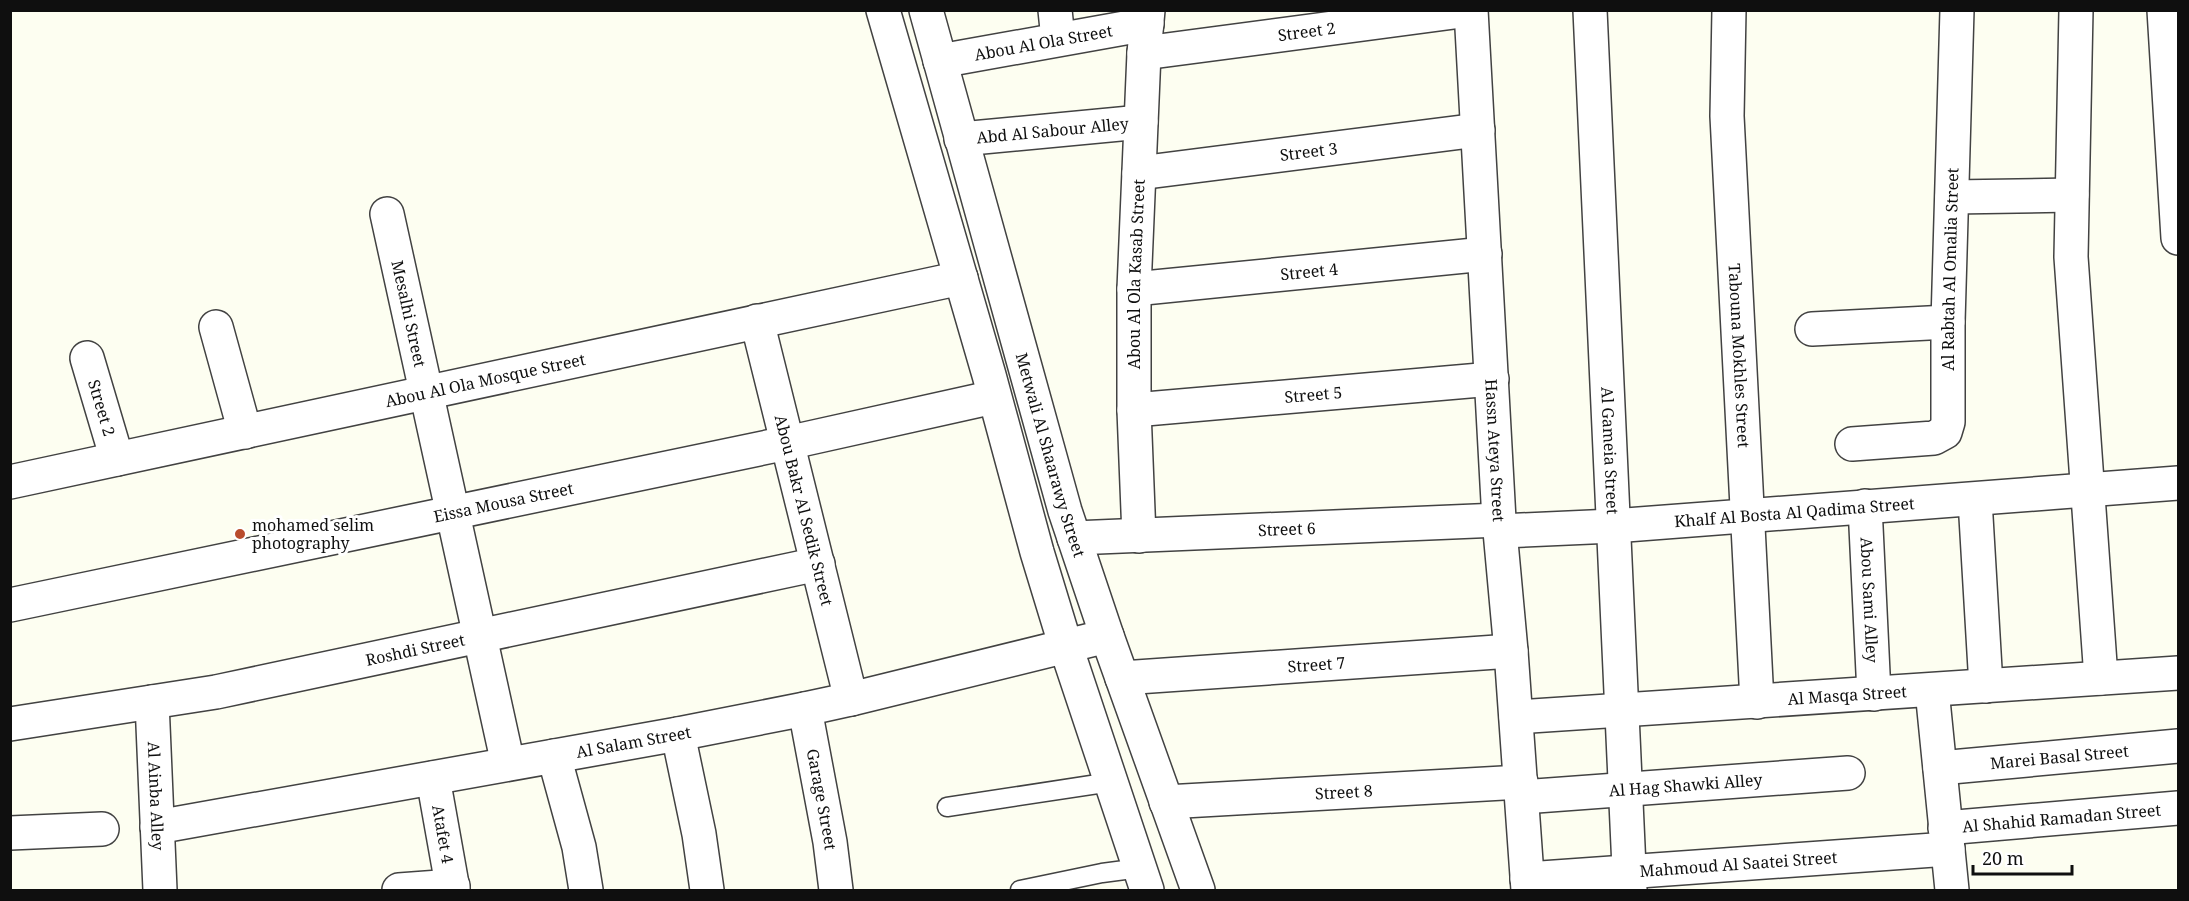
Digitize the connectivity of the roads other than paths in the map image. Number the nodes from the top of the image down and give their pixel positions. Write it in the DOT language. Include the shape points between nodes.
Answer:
graph roads {
  1 [pos="883,10"];
  2 [pos="926,10"];
  3 [pos="1470,10"];
  4 [pos="1590,10"];
  5 [pos="1728,10"];
  6 [pos="1957,10"];
  7 [pos="2076,10"];
  8 [pos="2164,10"];
  9 [pos="1057,25"];
  10 [pos="1146,29"];
  11 [pos="940,61"];
  12 [pos="1142,122"];
  13 [pos="1478,130"];
  14 [pos="962,139"];
  15 [pos="1139,173"];
  16 [pos="2072,195"];
  17 [pos="1952,197"];
  18 [pos="387,214"];
  19 [pos="2178,238"];
  20 [pos="1485,254"];
  21 [pos="961,278"];
  22 [pos="1134,289"];
  23 [pos="757,321"];
  24 [pos="1948,322"];
  25 [pos="216,327"];
  26 [pos="1812,329"];
  27 [pos="87,358"];
  28 [pos="1492,379"];
  29 [pos="425,393"];
  30 [pos="994,397"];
  31 [pos="1134,410"];
  32 [pos="245,432"];
  33 [pos="788,443"];
  34 [pos="1852,444"];
  35 [pos="117,459"];
  36 [pos="10,482"];
  37 [pos="2178,483"];
  38 [pos="2088,490"];
  39 [pos="1976,500"];
  40 [pos="1865,506"];
  41 [pos="452,513"];
  42 [pos="1747,516"];
  43 [pos="1500,526"];
  44 [pos="1613,526"];
  45 [pos="1139,536"];
  46 [pos="1074,538"];
  47 [pos="818,564"];
  48 [pos="10,605"];
  49 [pos="479,636"];
  50 [pos="1107,636"];
  51 [pos="1066,647"];
  52 [pos="1512,651"];
  53 [pos="2178,673"];
  54 [pos="1122,678"];
  55 [pos="2101,678"];
  56 [pos="1986,686"];
  57 [pos="1932,690"];
  58 [pos="1874,694"];
  59 [pos="851,699"];
  60 [pos="152,702"];
  61 [pos="1757,702"];
  62 [pos="805,709"];
  63 [pos="1622,711"];
  64 [pos="1516,717"];
  65 [pos="10,724"];
  66 [pos="678,734"];
  67 [pos="2178,746"];
  68 [pos="554,756"];
  69 [pos="508,764"];
  70 [pos="1940,768"];
  71 [pos="1848,773"];
  72 [pos="433,778"];
  73 [pos="1111,782"];
  74 [pos="1522,790"];
  75 [pos="1625,790"];
  76 [pos="1166,802"];
  77 [pos="947,807"];
  78 [pos="2178,808"];
  79 [pos="158,827"];
  80 [pos="102,830"];
  81 [pos="10,833"];
  82 [pos="1947,839"];
  83 [pos="1143,879"];
  84 [pos="1630,881"];
  85 [pos="1528,885"];
  86 [pos="453,888"];
  87 [pos="160,891"];
  88 [pos="399,891"];
  89 [pos="586,891"];
  90 [pos="707,891"];
  91 [pos="836,891"];
  92 [pos="1020,891"];
  93 [pos="1198,891"];
  94 [pos="1952,891"];
  1 -- 21 [label="street"];
  2 -- 11 [label="street, Metwali Al Shaarawy Street"];
  3 -- 10 [label="street, Street 2"];
  3 -- 13 [label="street, Hassn Ateya Street"];
  4 -- 44 [label="street, Al Gameia Street"];
  5 -- 42 [label="street, Tabouna Mokhles Street" via="1727,116"];
  6 -- 17 [label="street, Al Rabtah Al Omalia Street"];
  7 -- 16 [label="street"];
  8 -- 19 [label="street"];
  9 -- 10 [label="street, Abou Al Ola Street"];
  9 -- 11 [label="street, Abou Al Ola Street"];
  10 -- 12 [label="street, Abou Al Ola Kasab Street"];
  11 -- 14 [label="street, Metwali Al Shaarawy Street"];
  12 -- 14 [label="street, Abd Al Sabour Alley"];
  12 -- 15 [label="street, Abou Al Ola Kasab Street"];
  13 -- 15 [label="street, Street 3"];
  13 -- 20 [label="street, Hassn Ateya Street"];
  14 -- 46 [label="street, Metwali Al Shaarawy Street"];
  15 -- 22 [label="street, Abou Al Ola Kasab Street"];
  16 -- 17 [label="street"];
  16 -- 38 [label="street" via="2072,268"];
  17 -- 24 [label="street, Al Rabtah Al Omalia Street"];
  18 -- 29 [label="street, Mesalhi Street"];
  20 -- 22 [label="street, Street 4"];
  20 -- 28 [label="street, Hassn Ateya Street"];
  21 -- 23 [label="street, Abou Al Ola Mosque Street"];
  21 -- 30 [label="street"];
  22 -- 31 [label="street, Abou Al Ola Kasab Street"];
  23 -- 29 [label="street, Abou Al Ola Mosque Street"];
  23 -- 33 [label="street, Abou Bakr Al Sedik Street"];
  24 -- 26 [label="street"];
  24 -- 34 [label="street, Al Rabtah Al Omalia Street" via="1945,432 1934,438"];
  25 -- 32 [label="street"];
  27 -- 35 [label="street, Street 2"];
  28 -- 31 [label="street, Street 5"];
  28 -- 43 [label="street, Hassn Ateya Street"];
  29 -- 32 [label="street, Abou Al Ola Mosque Street"];
  29 -- 41 [label="street, Mesalhi Street"];
  30 -- 33 [label="street, Eissa Mousa Street"];
  30 -- 51 [label="street"];
  31 -- 45 [label="street, Abou Al Ola Kasab Street"];
  32 -- 35 [label="street, Abou Al Ola Mosque Street"];
  33 -- 41 [label="street, Eissa Mousa Street"];
  33 -- 47 [label="street, Abou Bakr Al Sedik Street"];
  35 -- 36 [label="street, Abou Al Ola Mosque Street"];
  37 -- 38 [label="street, Khalf Al Bosta Al Qadima Street"];
  38 -- 39 [label="street, Khalf Al Bosta Al Qadima Street"];
  38 -- 55 [label="street"];
  39 -- 40 [label="street, Khalf Al Bosta Al Qadima Street"];
  39 -- 56 [label="street"];
  40 -- 42 [label="street, Khalf Al Bosta Al Qadima Street"];
  40 -- 58 [label="street, Abou Sami Alley"];
  41 -- 48 [label="street, Eissa Mousa Street"];
  41 -- 49 [label="street, Mesalhi Street"];
  42 -- 44 [label="street, Khalf Al Bosta Al Qadima Street"];
  42 -- 61 [label="street, Tabouna Mokhles Street"];
  43 -- 44 [label="street, Khalf Al Bosta Al Qadima Street"];
  43 -- 45 [label="street, Street 6"];
  43 -- 52 [label="street, Hassn Ateya Street"];
  44 -- 63 [label="street, Al Gameia Street"];
  45 -- 46 [label="street, Street 6"];
  46 -- 50 [label="street, Metwali Al Shaarawy Street"];
  47 -- 49 [label="street, Roshdi Street"];
  47 -- 59 [label="street, Abou Bakr Al Sedik Street"];
  49 -- 60 [label="street, Roshdi Street"];
  49 -- 69 [label="street, Mesalhi Street"];
  50 -- 51 [label="street, Al Salam Street"];
  50 -- 54 [label="street, Metwali Al Shaarawy Street"];
  51 -- 59 [label="street, Al Salam Street"];
  51 -- 73 [label="street"];
  52 -- 54 [label="street, Street 7"];
  52 -- 64 [label="street, Hassn Ateya Street"];
  53 -- 55 [label="street, Al Masqa Street"];
  54 -- 76 [label="street, Metwali Al Shaarawy Street"];
  55 -- 56 [label="street, Al Masqa Street"];
  56 -- 57 [label="street, Al Masqa Street"];
  57 -- 58 [label="street, Al Masqa Street"];
  57 -- 70 [label="street"];
  58 -- 61 [label="street, Al Masqa Street"];
  59 -- 62 [label="street, Al Salam Street"];
  60 -- 65 [label="street, Roshdi Street"];
  60 -- 79 [label="street, Al Ainba Alley"];
  61 -- 63 [label="street, Al Masqa Street"];
  62 -- 66 [label="street, Al Salam Street"];
  62 -- 91 [label="street, Garage Street" via="831,842"];
  63 -- 64 [label="street, Al Masqa Street"];
  63 -- 75 [label="street, Al Gameia Street"];
  64 -- 74 [label="street, Hassn Ateya Street"];
  66 -- 68 [label="street, Al Salam Street"];
  66 -- 90 [label="street"];
  67 -- 70 [label="street, Marei Basal Street"];
  68 -- 69 [label="street, Al Salam Street"];
  68 -- 89 [label="street" via="579,848"];
  69 -- 72 [label="street, Al Salam Street"];
  70 -- 82 [label="street"];
  71 -- 75 [label="street, Al Hag Shawki Alley"];
  72 -- 79 [label="street, Al Salam Street"];
  72 -- 86 [label="street, Atafet 4"];
  73 -- 77 [label="lane"];
  73 -- 83 [label="street"];
  74 -- 75 [label="street, Al Hag Shawki Alley"];
  74 -- 76 [label="street, Street 8"];
  74 -- 85 [label="street, Hassn Ateya Street"];
  75 -- 84 [label="street, Al Gameia Street"];
  76 -- 93 [label="street, Metwali Al Shaarawy Street"];
  78 -- 82 [label="street, Al Shahid Ramadan Street"];
  79 -- 87 [label="street, Al Ainba Alley"];
  80 -- 81 [label="street"];
  82 -- 84 [label="street, Mahmoud Al Saatei Street"];
  82 -- 94 [label="street"];
  83 -- 92 [label="lane" via="1102,873"];
  84 -- 85 [label="street, Mahmoud Al Saatei Street"];
  86 -- 88 [label="street"];
}
